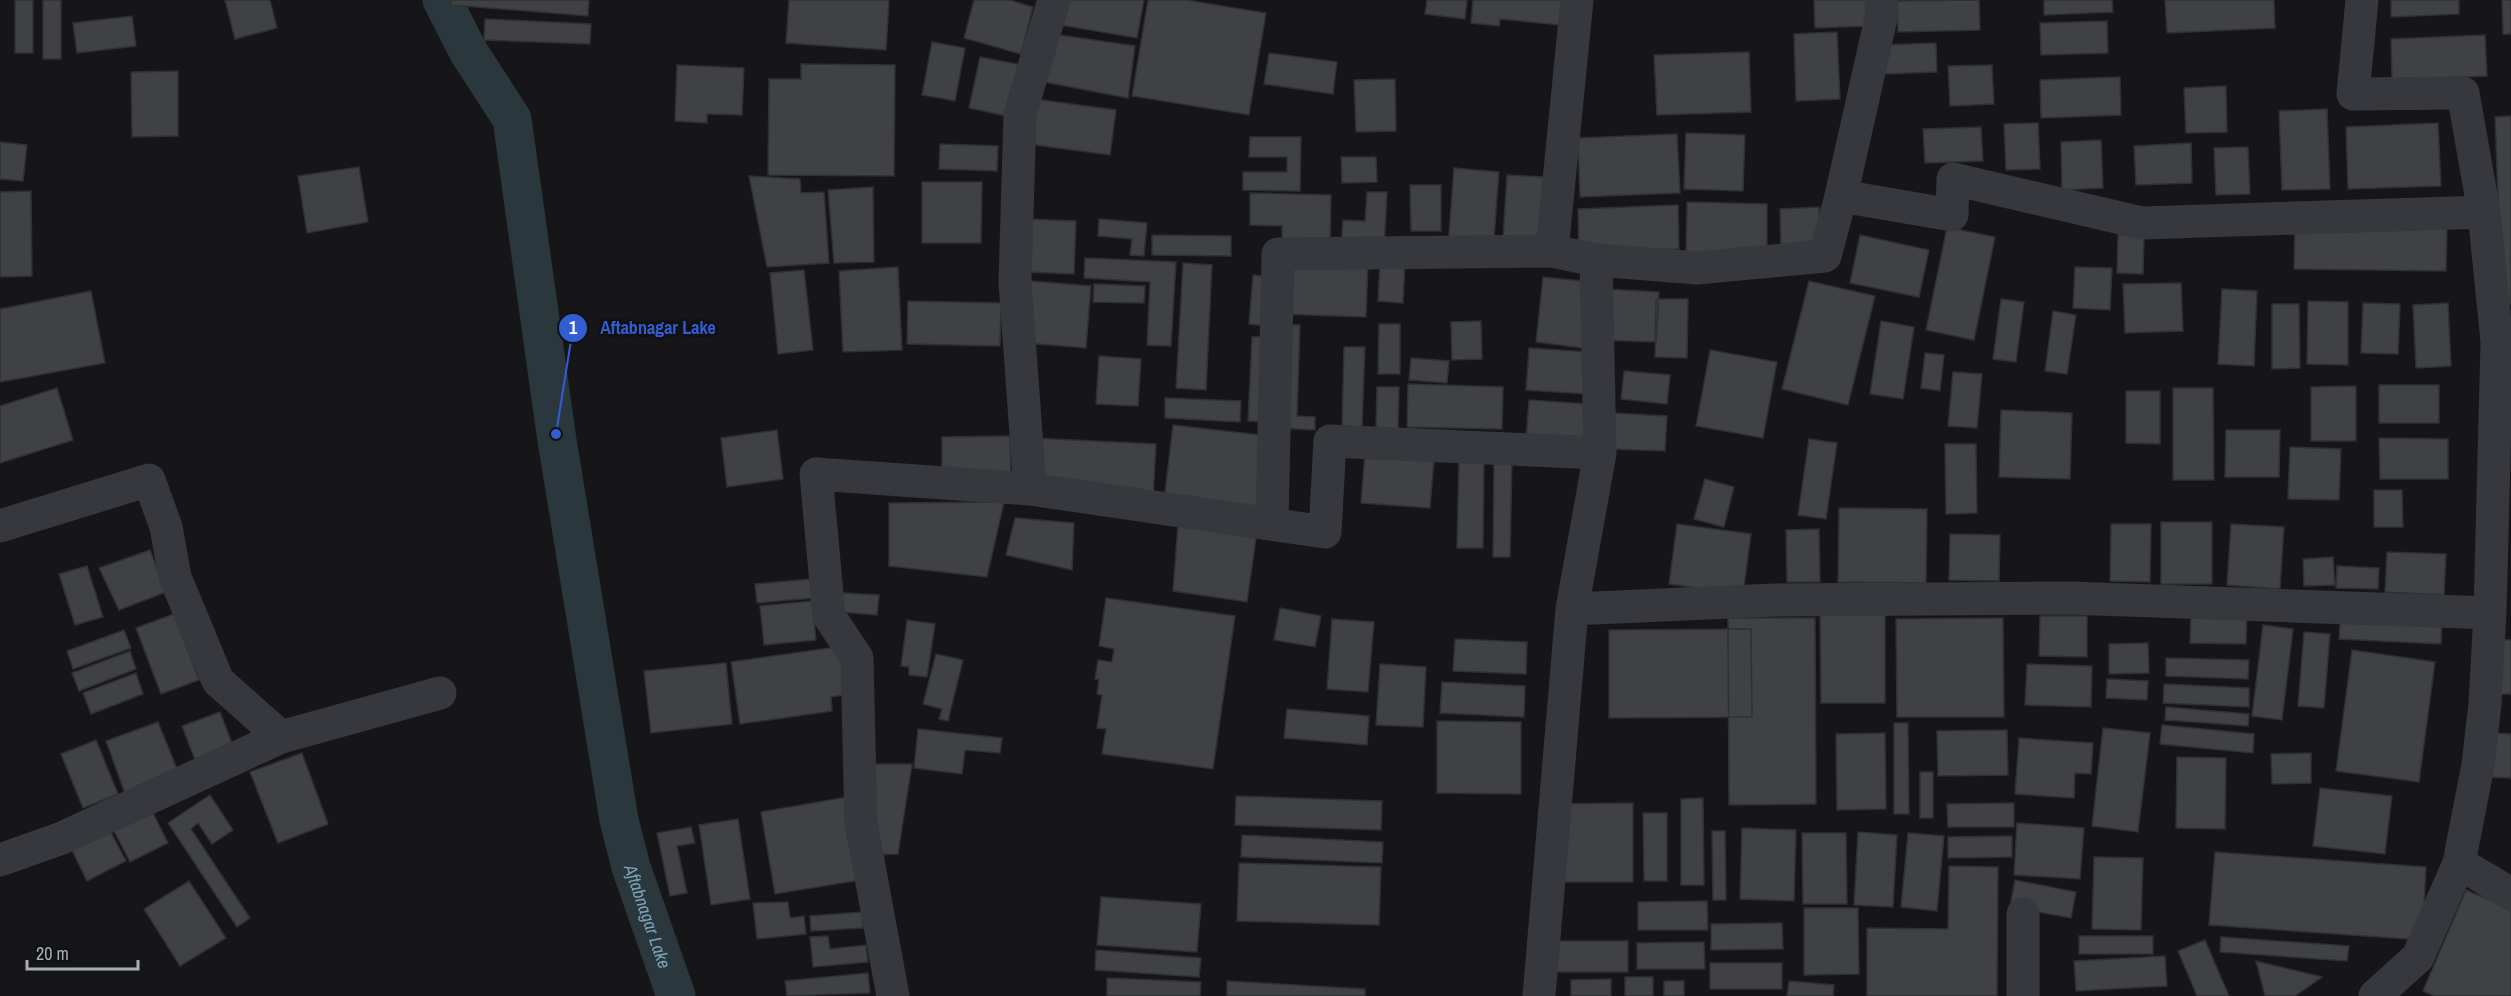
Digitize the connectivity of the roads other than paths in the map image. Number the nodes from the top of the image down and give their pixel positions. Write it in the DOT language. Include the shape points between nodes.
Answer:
graph roads {
  1 [pos="1054,0"];
  2 [pos="1577,0"];
  3 [pos="1881,0"];
  4 [pos="2362,0"];
  5 [pos="1841,196"];
  6 [pos="2484,212"];
  7 [pos="1552,251"];
  8 [pos="1596,260"];
  9 [pos="2504,340"];
  10 [pos="1600,453"];
  11 [pos="1030,489"];
  12 [pos="1272,524"];
  13 [pos="0,526"];
  14 [pos="1572,609"];
  15 [pos="2490,613"];
  16 [pos="440,693"];
  17 [pos="2498,704"];
  18 [pos="281,738"];
  19 [pos="0,860"];
  20 [pos="2459,862"];
  21 [pos="2511,894"];
  22 [pos="2023,914"];
  23 [pos="893,996"];
  24 [pos="1539,996"];
  25 [pos="2023,996"];
  26 [pos="2375,996"];
  1 -- 11 [label="street" via="1020,114 1015,282"];
  2 -- 7 [label="street"];
  3 -- 5 [label="street" via="1882,14"];
  4 -- 6 [label="street" via="2353,94 2463,93"];
  5 -- 6 [label="street" via="1952,215 1953,179 2142,223"];
  5 -- 8 [label="street" via="1825,256 1697,268"];
  6 -- 9 [label="street"];
  7 -- 8 [label="street"];
  7 -- 12 [label="street" via="1278,254"];
  8 -- 10 [label="street"];
  9 -- 15 [label="street"];
  10 -- 12 [label="street" via="1330,441 1325,532"];
  10 -- 14 [label="street"];
  11 -- 12 [label="street"];
  11 -- 23 [label="street" via="816,474 829,616 857,658 861,823"];
  13 -- 18 [label="street" via="149,480 166,527 175,577 218,681"];
  14 -- 15 [label="street" via="1775,600 2069,598"];
  14 -- 24 [label="street"];
  15 -- 17 [label="street"];
  16 -- 18 [label="street"];
  17 -- 20 [label="street" via="2478,765"];
  18 -- 19 [label="street" via="62,838"];
  20 -- 21 [label="street"];
  20 -- 26 [label="street" via="2418,957"];
  22 -- 25 [label="street"];
}
